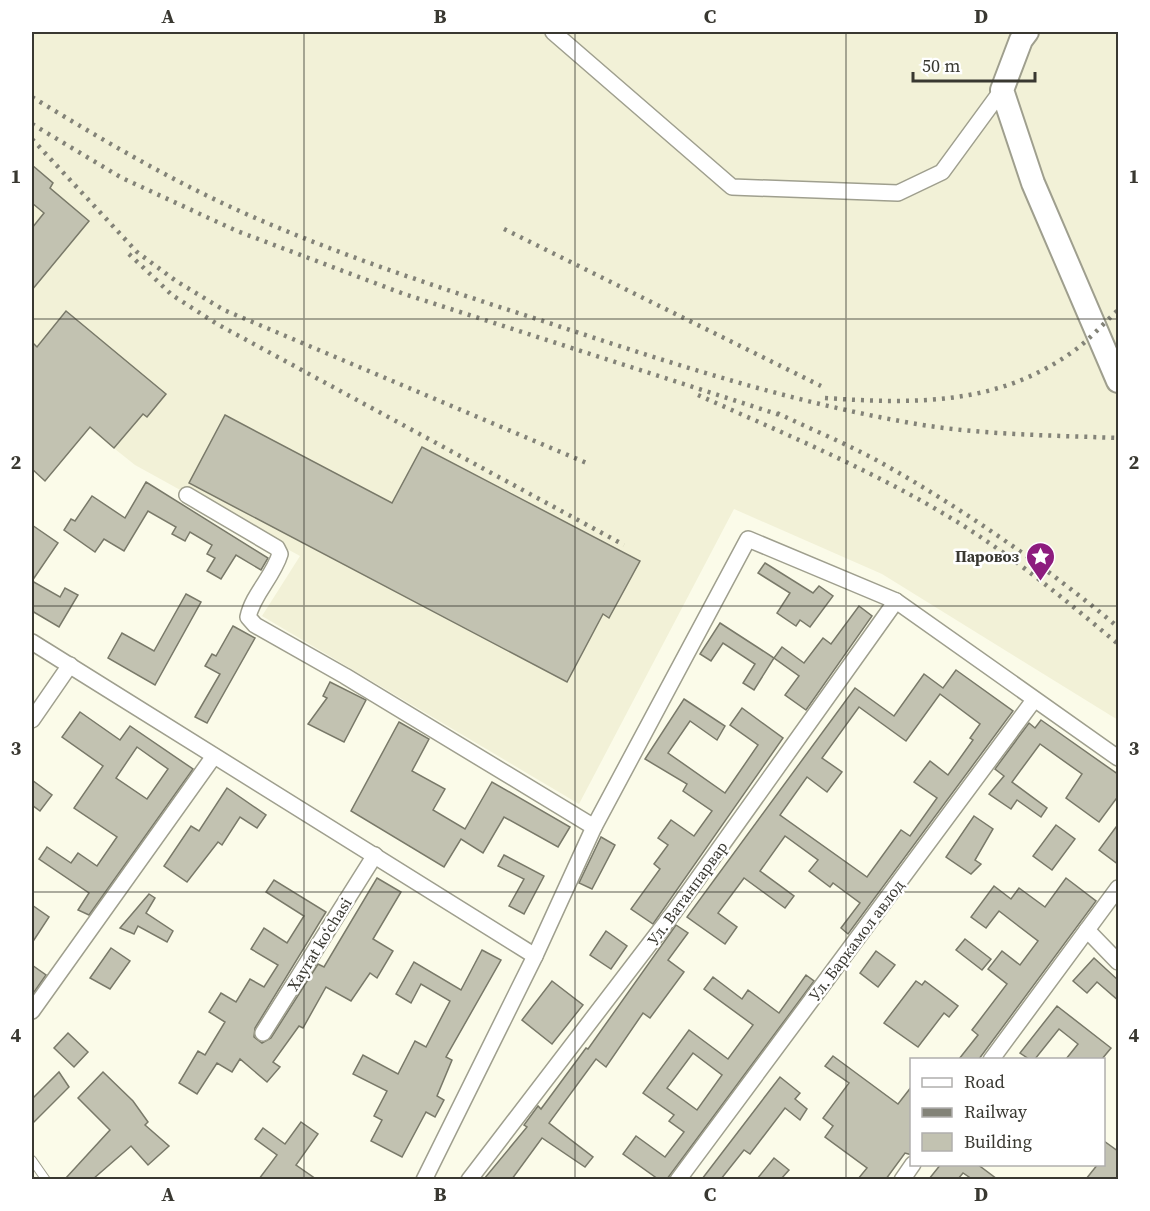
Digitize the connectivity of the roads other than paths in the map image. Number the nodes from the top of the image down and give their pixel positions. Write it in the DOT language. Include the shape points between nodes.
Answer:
graph roads {
  1 [pos="553,32"];
  2 [pos="1020,34"];
  3 [pos="1002,90"];
  4 [pos="1119,381"];
  5 [pos="187,495"];
  6 [pos="896,601"];
  7 [pos="32,642"];
  8 [pos="70,665"];
  9 [pos="1034,700"];
  10 [pos="32,720"];
  11 [pos="214,756"];
  12 [pos="1119,758"];
  13 [pos="594,827"];
  14 [pos="375,855"];
  15 [pos="1119,888"];
  16 [pos="1087,930"];
  17 [pos="535,956"];
  18 [pos="1119,962"];
  19 [pos="32,1011"];
  20 [pos="262,1033"];
  21 [pos="992,1058"];
  22 [pos="32,1160"];
  23 [pos="912,1166"];
  24 [pos="46,1179"];
  25 [pos="424,1179"];
  26 [pos="469,1179"];
  27 [pos="678,1179"];
  28 [pos="902,1179"];
  1 -- 3 [label="street" via="732,188 898,193 942,172"];
  2 -- 3 [label="street"];
  3 -- 4 [label="street" via="1034,183"];
  5 -- 13 [label="street" via="277,548 280,554 276,568 250,606 248,617 255,625"];
  6 -- 9 [label="street"];
  6 -- 13 [label="street" via="748,539"];
  6 -- 26 [label="street, Ул. Ватанпарвар" via="674,912"];
  7 -- 8 [label="street"];
  8 -- 10 [label="street"];
  8 -- 11 [label="street"];
  9 -- 12 [label="street"];
  9 -- 27 [label="street, Ул. Баркамол авлод"];
  11 -- 14 [label="street"];
  11 -- 19 [label="street"];
  13 -- 17 [label="street"];
  14 -- 17 [label="street"];
  14 -- 20 [label="street, Xayrat koʻchasi"];
  15 -- 16 [label="street"];
  16 -- 18 [label="street"];
  16 -- 21 [label="street"];
  17 -- 25 [label="street"];
  22 -- 24 [label="lane"];
  23 -- 28 [label="street"];
}
